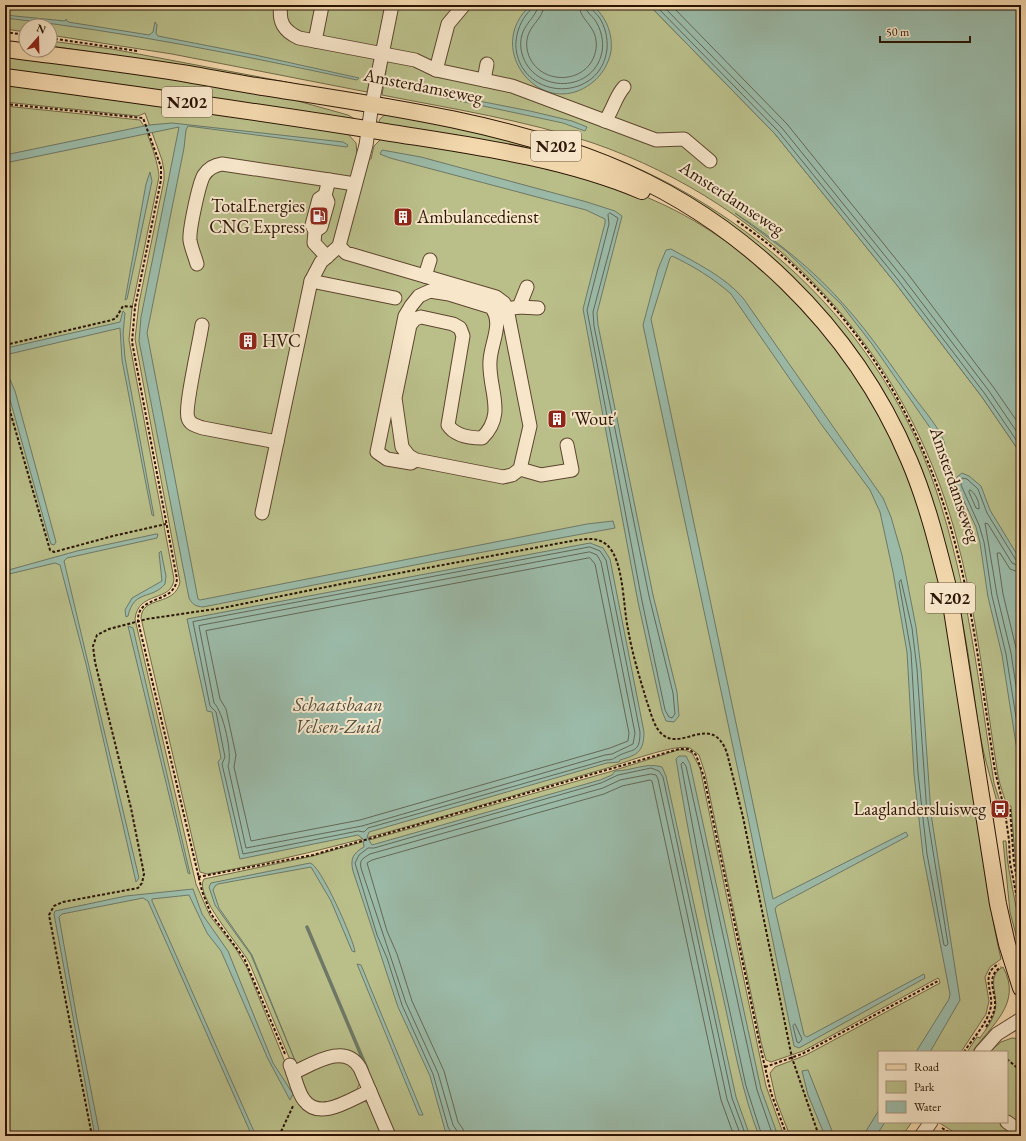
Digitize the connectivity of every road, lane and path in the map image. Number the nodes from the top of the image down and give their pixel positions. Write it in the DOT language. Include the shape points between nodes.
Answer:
graph roads {
  1 [pos="281,5"];
  2 [pos="392,5"];
  3 [pos="464,5"];
  4 [pos="322,6"];
  5 [pos="5,32"];
  6 [pos="18,34"];
  7 [pos="58,39"];
  8 [pos="315,41"];
  9 [pos="5,49"];
  10 [pos="139,51"];
  11 [pos="383,54"];
  12 [pos="487,64"];
  13 [pos="436,70"];
  14 [pos="5,77"];
  15 [pos="484,80"];
  16 [pos="624,87"];
  17 [pos="5,104"];
  18 [pos="372,104"];
  19 [pos="605,121"];
  20 [pos="368,130"];
  21 [pos="710,161"];
  22 [pos="329,180"];
  23 [pos="355,184"];
  24 [pos="731,217"];
  25 [pos="339,246"];
  26 [pos="327,257"];
  27 [pos="760,259"];
  28 [pos="430,260"];
  29 [pos="197,264"];
  30 [pos="425,276"];
  31 [pos="311,281"];
  32 [pos="527,287"];
  33 [pos="395,298"];
  34 [pos="135,307"];
  35 [pos="513,308"];
  36 [pos="538,308"];
  37 [pos="202,325"];
  38 [pos="5,345"];
  39 [pos="5,394"];
  40 [pos="277,442"];
  41 [pos="567,444"];
  42 [pos="416,460"];
  43 [pos="520,469"];
  44 [pos="262,513"];
  45 [pos="166,524"];
  46 [pos="138,621"];
  47 [pos="1000,809"];
  48 [pos="1004,809"];
  49 [pos="198,877"];
  50 [pos="1021,899"];
  51 [pos="1021,918"];
  52 [pos="1012,961"];
  53 [pos="938,981"];
  54 [pos="1021,988"];
  55 [pos="1021,1019"];
  56 [pos="984,1048"];
  57 [pos="965,1051"];
  58 [pos="792,1058"];
  59 [pos="1008,1060"];
  60 [pos="765,1067"];
  61 [pos="292,1069"];
  62 [pos="1021,1071"];
  63 [pos="370,1090"];
  64 [pos="300,1094"];
  65 [pos="934,1123"];
  66 [pos="1008,1123"];
  67 [pos="1021,1132"];
  68 [pos="92,1136"];
  69 [pos="279,1136"];
  70 [pos="389,1136"];
  71 [pos="787,1136"];
  72 [pos="819,1136"];
  73 [pos="921,1136"];
  74 [pos="955,1136"];
  1 -- 8 [label="street" via="279,16 285,29 300,38"];
  2 -- 11 [label="street"];
  3 -- 13 [label="street" via="448,24"];
  4 -- 8 [label="street"];
  5 -- 6 [label="path"];
  7 -- 10 [label="path"];
  8 -- 11 [label="street"];
  9 -- 18 [label="main road, Amsterdamseweg / N202" via="130,65"];
  11 -- 13 [label="street" via="415,60"];
  11 -- 18 [label="street"];
  12 -- 15 [label="street"];
  13 -- 15 [label="street"];
  14 -- 20 [label="main road, Amsterdamseweg / N202"];
  15 -- 19 [label="street" via="512,86"];
  16 -- 19 [label="street"];
  17 -- 34 [label="path" via="140,117 144,120 162,175"];
  18 -- 20 [label="street"];
  18 -- 27 [label="main road, Amsterdamseweg / N202" via="516,135 605,163 692,206"];
  19 -- 21 [label="street" via="656,140 684,139"];
  20 -- 23 [label="street"];
  20 -- 27 [label="main road, Amsterdamseweg / N202" via="509,153 596,174 671,204"];
  22 -- 23 [label="street"];
  22 -- 26 [label="street" via="325,195 319,200 312,225 315,231 314,243"];
  22 -- 29 [label="street" via="226,164 215,166 205,173 202,180 190,234"];
  23 -- 25 [label="street"];
  24 -- 48 [label="path, Amsterdamseweg" via="770,246 831,304 886,377 917,436 938,488 960,565 995,771"];
  25 -- 26 [label="street"];
  25 -- 30 [label="street" via="346,253"];
  26 -- 31 [label="street" via="317,268"];
  27 -- 52 [label="main road, Amsterdamseweg / N202" via="811,307 860,370 892,422 923,496 950,598 998,904"];
  28 -- 30 [label="street"];
  30 -- 35 [label="street" via="496,297"];
  31 -- 33 [label="street"];
  31 -- 40 [label="street"];
  32 -- 35 [label="street"];
  34 -- 38 [label="path" via="122,306 116,318 112,320"];
  34 -- 45 [label="path" via="133,349"];
  35 -- 36 [label="street"];
  35 -- 43 [label="street" via="530,426"];
  37 -- 40 [label="street" via="188,401 188,420 203,428"];
  39 -- 45 [label="path" via="50,550 54,552"];
  40 -- 44 [label="street"];
  41 -- 43 [label="street" via="572,470 540,475"];
  42 -- 42 [label="street" via="402,447 395,398 410,325 421,317 460,328 464,336 448,425 452,432 482,438 489,431 496,399 490,361 497,322 491,307 430,291 419,296 405,316 377,452 386,459 411,463"];
  42 -- 43 [label="street" via="503,477 512,475"];
  45 -- 46 [label="path" via="177,575 176,587 168,595 144,605 138,613"];
  46 -- 49 [label="path"];
  46 -- 58 [label="path" via="222,608 346,582 566,542 596,539 604,542 614,554 618,567 632,647 657,728 669,738 677,739 701,732 711,734 717,737 727,752 743,817"];
  46 -- 68 [label="path" via="104,631 97,635 93,646 141,854 144,874 142,882 133,890 62,902 54,906 49,915"];
  47 -- 48 [label="path"];
  48 -- 50 [label="path" via="1010,809 1014,864"];
  48 -- 51 [label="path, Amsterdamseweg" via="1010,863"];
  49 -- 60 [label="path" via="291,860 679,749 689,749 696,755 704,777"];
  49 -- 61 [label="path" via="211,914 244,958"];
  52 -- 54 [label="main road, Amsterdamseweg / N202"];
  52 -- 56 [label="path" via="1000,967 992,979 994,1010 979,1036"];
  52 -- 57 [label="path" via="997,965 989,974 990,1010 985,1022"];
  53 -- 58 [label="path"];
  55 -- 56 [label="street" via="1005,1028"];
  58 -- 60 [label="path"];
  58 -- 72 [label="path"];
  59 -- 62 [label="path"];
  60 -- 71 [label="path" via="771,1093"];
  61 -- 63 [label="street" via="345,1055 357,1063"];
  61 -- 64 [label="street"];
  63 -- 64 [label="street" via="333,1108 322,1110 311,1107"];
  63 -- 70 [label="street"];
  64 -- 69 [label="path" via="295,1099"];
  65 -- 73 [label="street"];
  65 -- 74 [label="path"];
  66 -- 67 [label="street"];
}
